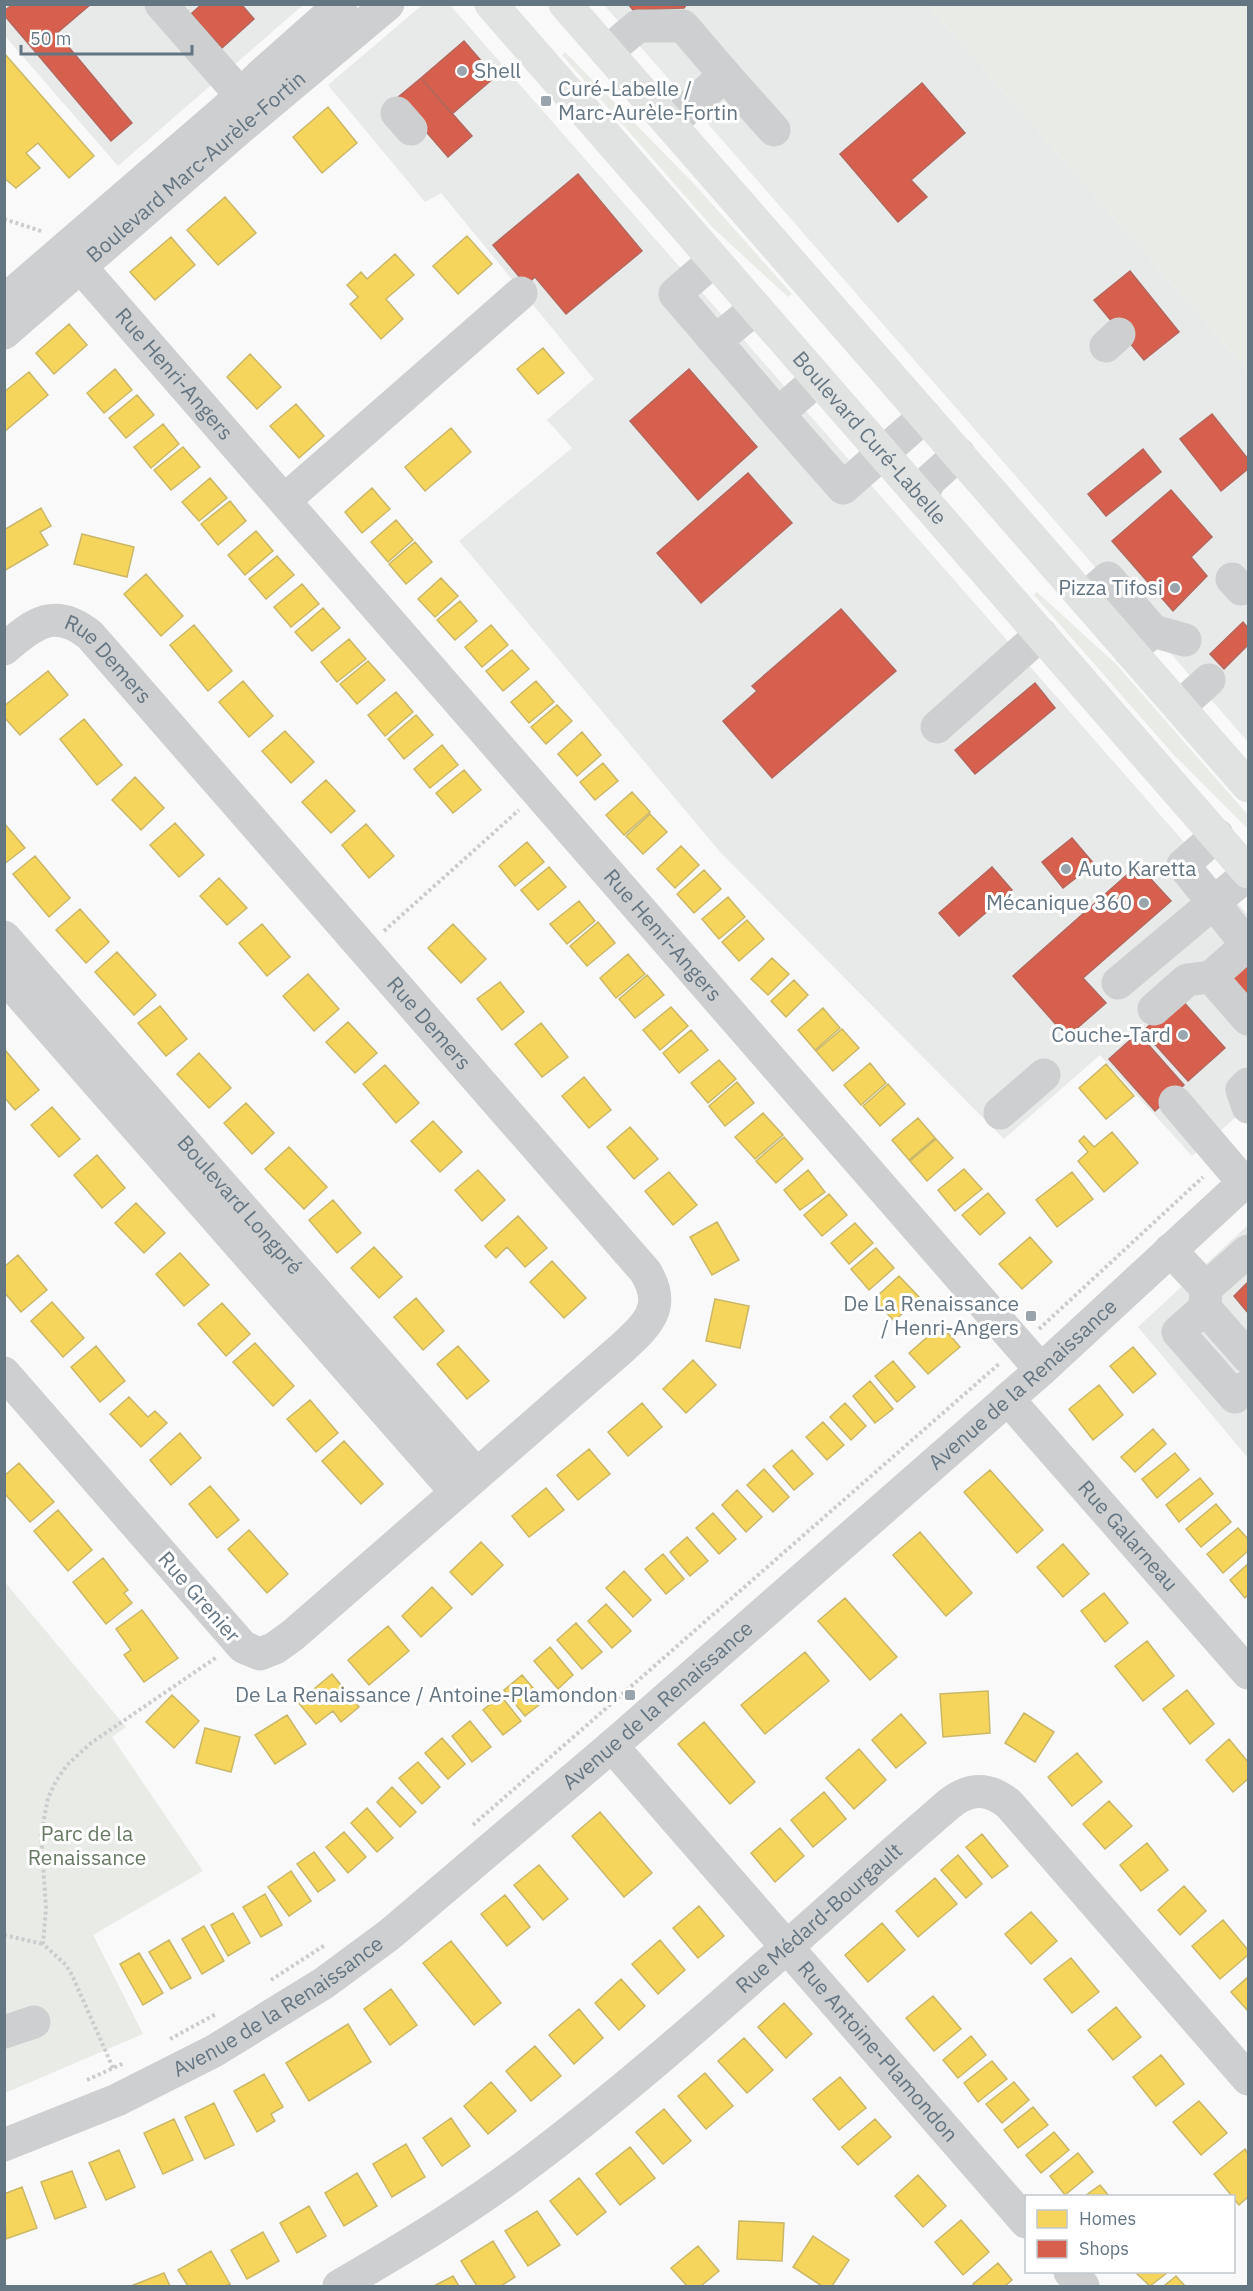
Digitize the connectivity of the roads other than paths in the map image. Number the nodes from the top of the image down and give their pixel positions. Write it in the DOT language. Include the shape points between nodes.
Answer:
graph roads {
  1 [pos="161,4"];
  2 [pos="341,4"];
  3 [pos="388,4"];
  4 [pos="491,4"];
  5 [pos="565,4"];
  6 [pos="629,15"];
  7 [pos="607,52"];
  8 [pos="725,75"];
  9 [pos="249,104"];
  10 [pos="670,124"];
  11 [pos="774,130"];
  12 [pos="67,250"];
  13 [pos="714,260"];
  14 [pos="521,293"];
  15 [pos="4,302"];
  16 [pos="756,308"];
  17 [pos="4,333"];
  18 [pos="710,336"];
  19 [pos="818,379"];
  20 [pos="778,414"];
  21 [pos="925,416"];
  22 [pos="882,453"];
  23 [pos="959,454"];
  24 [pos="921,497"];
  25 [pos="285,500"];
  26 [pos="1041,634"];
  27 [pos="1185,640"];
  28 [pos="1142,641"];
  29 [pos="4,650"];
  30 [pos="1209,680"];
  31 [pos="1179,707"];
  32 [pos="937,728"];
  33 [pos="1248,786"];
  34 [pos="1217,835"];
  35 [pos="1248,873"];
  36 [pos="1213,900"];
  37 [pos="4,937"];
  38 [pos="1248,945"];
  39 [pos="4,976"];
  40 [pos="1210,977"];
  41 [pos="1118,983"];
  42 [pos="1154,1009"];
  43 [pos="1248,1019"];
  44 [pos="1044,1075"];
  45 [pos="1248,1084"];
  46 [pos="1175,1102"];
  47 [pos="1248,1107"];
  48 [pos="1000,1113"];
  49 [pos="1246,1181"];
  50 [pos="1170,1250"];
  51 [pos="1248,1251"];
  52 [pos="1205,1298"];
  53 [pos="1248,1357"];
  54 [pos="1041,1370"];
  55 [pos="4,1373"];
  56 [pos="1248,1386"];
  57 [pos="1008,1399"];
  58 [pos="466,1483"];
  59 [pos="1248,1673"];
  60 [pos="612,1746"];
  61 [pos="786,1946"];
  62 [pos="1248,2079"];
  63 [pos="4,2145"];
  64 [pos="1025,2221"];
  65 [pos="1072,2273"];
  66 [pos="339,2286"];
  67 [pos="1083,2286"];
  1 -- 9 [label="street"];
  2 -- 9 [label="street, Boulevard Marc-Aurèle-Fortin"];
  3 -- 9 [label="street, Boulevard Marc-Aurèle-Fortin"];
  4 -- 13 [label="main road, Boulevard Curé-Labelle"];
  5 -- 7 [label="main road"];
  6 -- 7 [label="street"];
  6 -- 8 [label="street" via="682,26"];
  7 -- 10 [label="main road"];
  8 -- 10 [label="street"];
  8 -- 11 [label="street"];
  9 -- 12 [label="street, Boulevard Marc-Aurèle-Fortin"];
  10 -- 21 [label="main road"];
  12 -- 15 [label="street, Boulevard Marc-Aurèle-Fortin"];
  12 -- 17 [label="street, Boulevard Marc-Aurèle-Fortin"];
  12 -- 25 [label="street, Rue Henri-Angers"];
  13 -- 16 [label="main road, Boulevard Curé-Labelle"];
  13 -- 18 [label="street" via="675,294"];
  14 -- 25 [label="street"];
  16 -- 18 [label="street" via="723,335"];
  16 -- 19 [label="main road, Boulevard Curé-Labelle"];
  18 -- 20 [label="street"];
  19 -- 20 [label="street"];
  19 -- 22 [label="main road, Boulevard Curé-Labelle"];
  20 -- 22 [label="street" via="843,488"];
  21 -- 22 [label="street"];
  21 -- 23 [label="main road"];
  22 -- 24 [label="main road, Boulevard Curé-Labelle"];
  23 -- 24 [label="street" via="930,480"];
  23 -- 28 [label="main road" via="1084,599"];
  24 -- 26 [label="main road, Boulevard Curé-Labelle"];
  25 -- 54 [label="street, Rue Henri-Angers"];
  26 -- 32 [label="street"];
  26 -- 34 [label="main road, Boulevard Curé-Labelle"];
  27 -- 28 [label="street"];
  28 -- 31 [label="main road"];
  29 -- 58 [label="street, Rue Demers" via="45,621 68,621 90,635 650,1279 654,1309 641,1330"];
  30 -- 31 [label="street"];
  31 -- 33 [label="main road"];
  34 -- 35 [label="main road, Boulevard Curé-Labelle"];
  34 -- 36 [label="street" via="1183,865"];
  35 -- 36 [label="street"];
  36 -- 38 [label="street"];
  36 -- 41 [label="street"];
  37 -- 58 [label="street, Boulevard Longpré"];
  38 -- 40 [label="street"];
  39 -- 58 [label="street, Boulevard Longpré"];
  40 -- 42 [label="street" via="1187,980"];
  40 -- 43 [label="street"];
  44 -- 48 [label="street"];
  45 -- 47 [label="street" via="1242,1090"];
  46 -- 49 [label="street"];
  49 -- 50 [label="street, Avenue de la Renaissance"];
  50 -- 52 [label="street"];
  50 -- 54 [label="street, Avenue de la Renaissance"];
  51 -- 52 [label="street"];
  52 -- 53 [label="street"];
  52 -- 56 [label="street" via="1178,1332 1235,1397"];
  54 -- 57 [label="street, Avenue de la Renaissance"];
  55 -- 58 [label="street, Rue Grenier" via="243,1647 254,1653 268,1652 283,1644"];
  57 -- 59 [label="street, Rue Galarneau"];
  57 -- 60 [label="street, Avenue de la Renaissance"];
  60 -- 61 [label="street, Rue Antoine-Plamondon"];
  60 -- 63 [label="street, Avenue de la Renaissance" via="421,1910 286,2008 214,2051 117,2100"];
  61 -- 62 [label="street, Rue Médard-Bourgault" via="949,1804 973,1791 987,1791 1009,1804"];
  61 -- 64 [label="street, Rue Antoine-Plamondon"];
  61 -- 66 [label="street, Rue Médard-Bourgault" via="612,2098 535,2159 448,2220"];
  65 -- 67 [label="street"];
}
